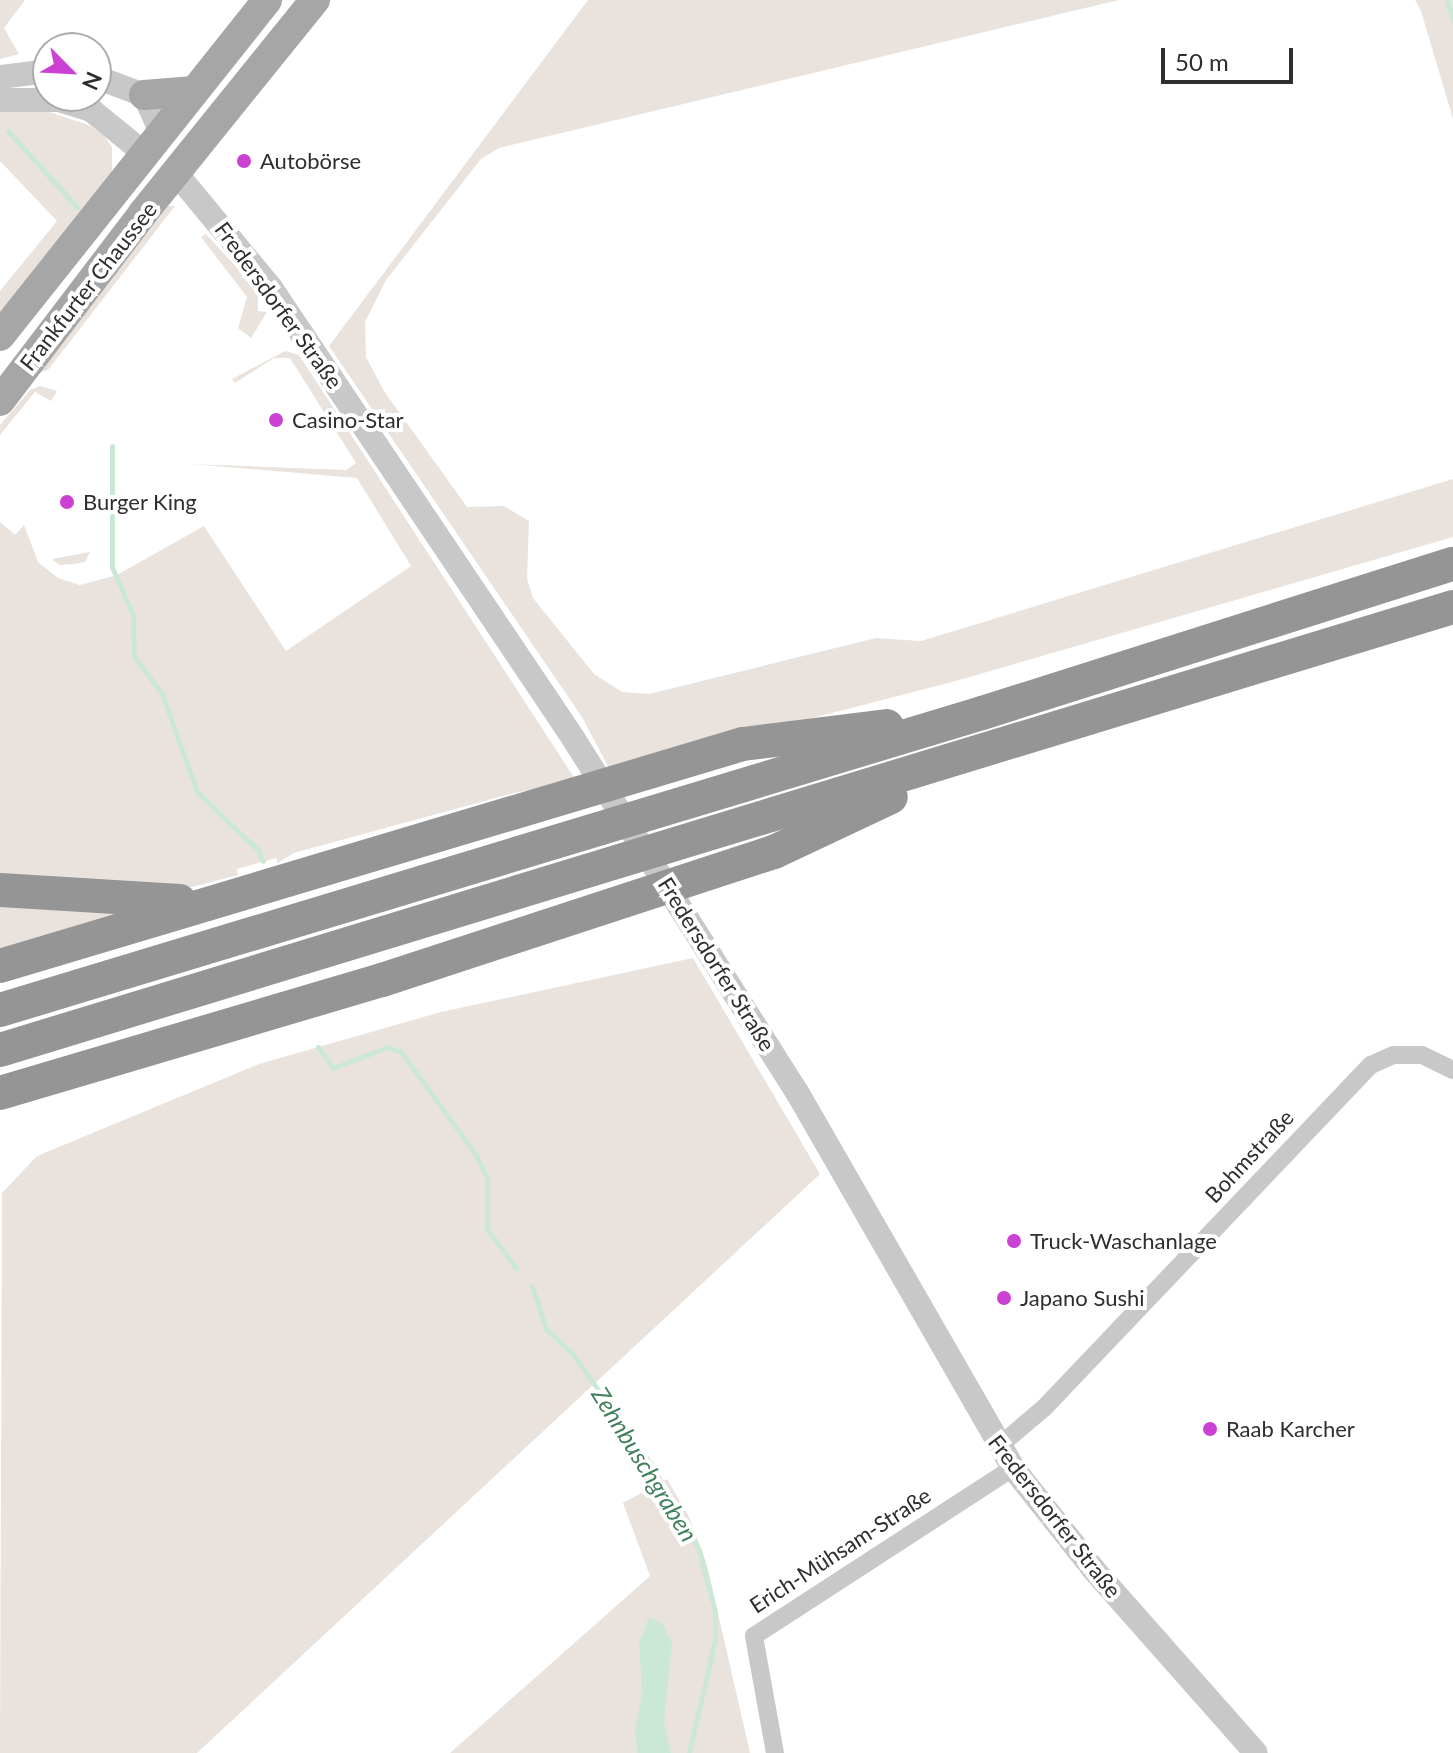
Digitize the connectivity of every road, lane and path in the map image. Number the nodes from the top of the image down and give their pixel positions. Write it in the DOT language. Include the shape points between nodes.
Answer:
graph roads {
  1 [pos="267,0"];
  2 [pos="315,0"];
  3 [pos="32,73"];
  4 [pos="0,77"];
  5 [pos="112,83"];
  6 [pos="194,91"];
  7 [pos="144,95"];
  8 [pos="0,100"];
  9 [pos="153,142"];
  10 [pos="176,173"];
  11 [pos="0,336"];
  12 [pos="0,401"];
  13 [pos="1453,564"];
  14 [pos="1453,607"];
  15 [pos="982,713"];
  16 [pos="996,748"];
  17 [pos="0,890"];
  18 [pos="208,902"];
  19 [pos="0,966"];
  20 [pos="0,1010"];
  21 [pos="0,1050"];
  22 [pos="1453,1070"];
  23 [pos="43,1080"];
  24 [pos="0,1093"];
  25 [pos="0,1110"];
  26 [pos="999,1446"];
  27 [pos="1013,1468"];
  28 [pos="775,1753"];
  29 [pos="1256,1753"];
  1 -- 6 [label="main road, Frankfurter Chaussee"];
  2 -- 10 [label="main road, Frankfurter Chaussee"];
  3 -- 4 [label="street"];
  5 -- 7 [label="street"];
  6 -- 7 [label="main road"];
  6 -- 9 [label="main road, Frankfurter Chaussee"];
  7 -- 9 [label="street"];
  8 -- 9 [label="street" via="59,100"];
  9 -- 10 [label="main road"];
  9 -- 11 [label="main road, Frankfurter Chaussee"];
  10 -- 12 [label="main road, Frankfurter Chaussee"];
  10 -- 26 [label="street, Fredersdorfer Straße" via="271,288 573,738 797,1092"];
  13 -- 15 [label="highway"];
  14 -- 16 [label="highway"];
  15 -- 18 [label="highway" via="743,744"];
  15 -- 20 [label="highway"];
  16 -- 21 [label="highway"];
  16 -- 23 [label="highway" via="774,852 382,980"];
  17 -- 18 [label="highway"];
  18 -- 19 [label="highway"];
  22 -- 26 [label="street, Bohmstraße" via="1422,1055 1393,1055 1371,1065 1044,1408"];
  23 -- 24 [label="highway"];
  23 -- 25 [label="highway"];
  26 -- 27 [label="street, Fredersdorfer Straße"];
  27 -- 28 [label="street, Erich-Mühsam-Straße" via="754,1636"];
  27 -- 29 [label="street, Fredersdorfer Straße" via="1103,1580"];
}
